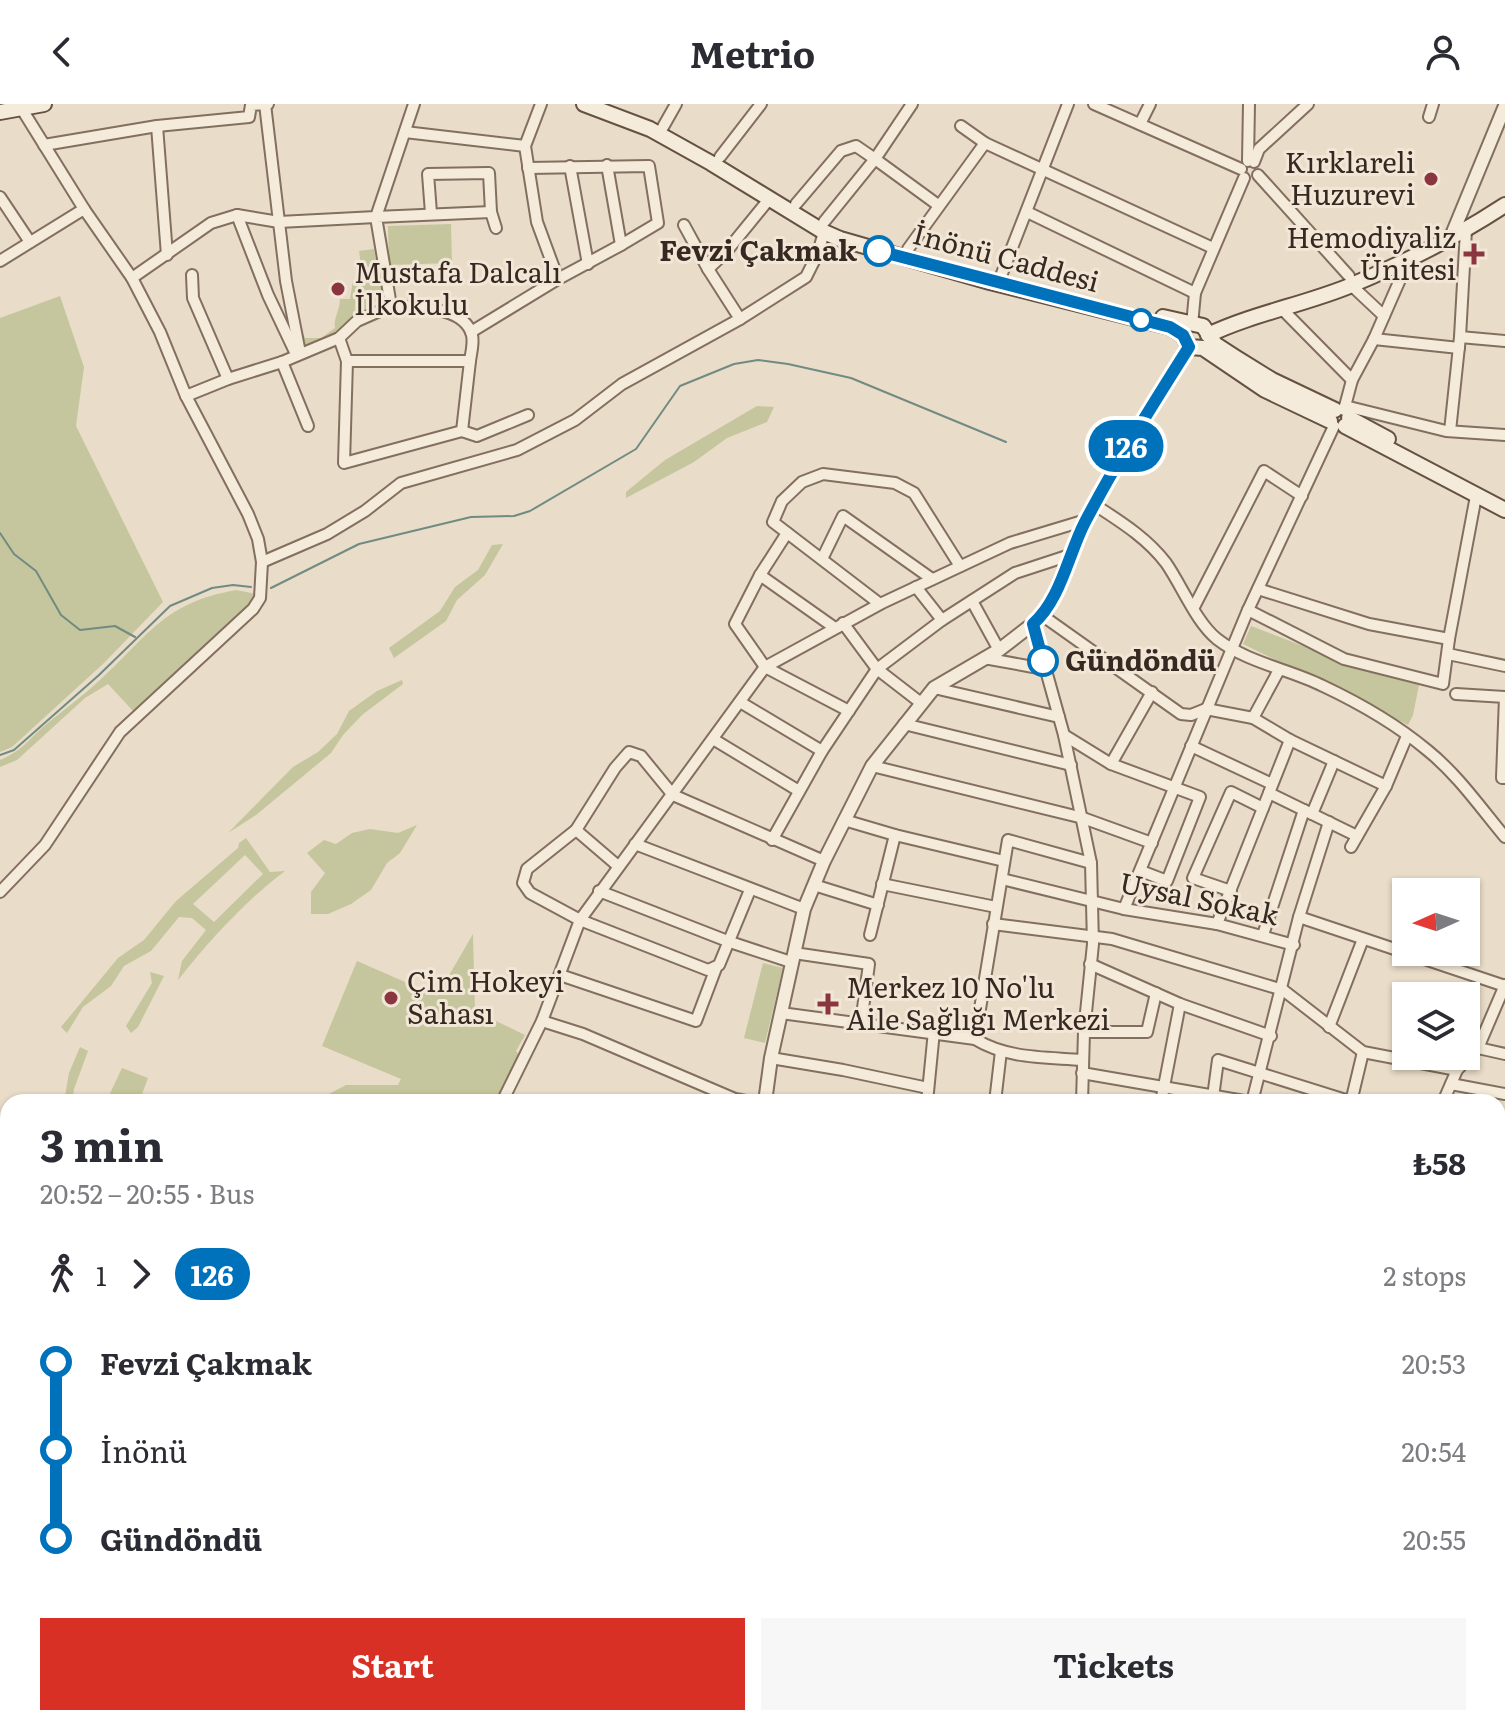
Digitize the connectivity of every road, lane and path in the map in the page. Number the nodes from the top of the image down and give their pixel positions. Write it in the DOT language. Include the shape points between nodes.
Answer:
graph roads {
  1 [pos="44,104"];
  2 [pos="267,104"];
  3 [pos="414,104"];
  4 [pos="541,104"];
  5 [pos="584,104"];
  6 [pos="612,104"];
  7 [pos="676,104"];
  8 [pos="761,104"];
  9 [pos="912,104"];
  10 [pos="1068,104"];
  11 [pos="1094,104"];
  12 [pos="1150,104"];
  13 [pos="1249,104"];
  14 [pos="1308,104"];
  15 [pos="1433,104"];
  16 [pos="251,105"];
  17 [pos="20,106"];
  18 [pos="1505,106"];
  19 [pos="0,112"];
  20 [pos="1429,117"];
  21 [pos="1140,124"];
  22 [pos="157,126"];
  23 [pos="961,126"];
  24 [pos="663,127"];
  25 [pos="405,132"];
  26 [pos="985,143"];
  27 [pos="44,145"];
  28 [pos="525,146"];
  29 [pos="720,157"];
  30 [pos="875,159"];
  31 [pos="607,165"];
  32 [pos="570,166"];
  33 [pos="1247,167"];
  34 [pos="528,168"];
  35 [pos="1043,171"];
  36 [pos="0,197"];
  37 [pos="770,198"];
  38 [pos="796,204"];
  39 [pos="938,205"];
  40 [pos="1505,205"];
  41 [pos="84,209"];
  42 [pos="491,212"];
  43 [pos="1027,212"];
  44 [pos="431,213"];
  45 [pos="237,215"];
  46 [pos="376,217"];
  47 [pos="279,222"];
  48 [pos="684,225"];
  49 [pos="824,227"];
  50 [pos="496,228"];
  51 [pos="1466,230"];
  52 [pos="1451,237"];
  53 [pos="30,242"];
  54 [pos="621,245"];
  55 [pos="1213,248"];
  56 [pos="908,249"];
  57 [pos="167,255"];
  58 [pos="1409,259"];
  59 [pos="0,261"];
  60 [pos="588,264"];
  61 [pos="708,269"];
  62 [pos="192,275"];
  63 [pos="1001,276"];
  64 [pos="132,278"];
  65 [pos="558,279"];
  66 [pos="286,281"];
  67 [pos="1350,281"];
  68 [pos="1195,293"];
  69 [pos="268,295"];
  70 [pos="391,306"];
  71 [pos="1283,310"];
  72 [pos="1384,316"];
  73 [pos="740,319"];
  74 [pos="471,332"];
  75 [pos="1475,332"];
  76 [pos="339,338"];
  77 [pos="1197,338"];
  78 [pos="1374,339"];
  79 [pos="1505,339"];
  80 [pos="1460,342"];
  81 [pos="298,354"];
  82 [pos="347,361"];
  83 [pos="470,361"];
  84 [pos="282,362"];
  85 [pos="228,379"];
  86 [pos="1352,380"];
  87 [pos="186,396"];
  88 [pos="528,415"];
  89 [pos="1340,417"];
  90 [pos="308,426"];
  91 [pos="462,431"];
  92 [pos="1450,431"];
  93 [pos="1505,435"];
  94 [pos="1302,496"];
  95 [pos="1476,496"];
  96 [pos="1505,501"];
  97 [pos="1095,505"];
  98 [pos="1505,510"];
  99 [pos="1086,520"];
  100 [pos="787,533"];
  101 [pos="1070,555"];
  102 [pos="822,559"];
  103 [pos="262,562"];
  104 [pos="960,566"];
  105 [pos="760,575"];
  106 [pos="932,579"];
  107 [pos="916,587"];
  108 [pos="1258,589"];
  109 [pos="972,601"];
  110 [pos="880,604"];
  111 [pos="1194,607"];
  112 [pos="1248,610"];
  113 [pos="942,620"];
  114 [pos="1038,620"];
  115 [pos="839,625"];
  116 [pos="1449,639"];
  117 [pos="1232,648"];
  118 [pos="999,650"];
  119 [pos="1448,654"];
  120 [pos="984,658"];
  121 [pos="1505,666"];
  122 [pos="765,667"];
  123 [pos="877,669"];
  124 [pos="1044,669"];
  125 [pos="1279,670"];
  126 [pos="934,688"];
  127 [pos="1152,692"];
  128 [pos="1456,694"];
  129 [pos="1505,697"];
  130 [pos="740,702"];
  131 [pos="921,703"];
  132 [pos="1206,709"];
  133 [pos="849,711"];
  134 [pos="1059,717"];
  135 [pos="1253,718"];
  136 [pos="904,724"];
  137 [pos="1064,735"];
  138 [pos="1407,736"];
  139 [pos="713,739"];
  140 [pos="1290,740"];
  141 [pos="1191,746"];
  142 [pos="1503,750"];
  143 [pos="822,751"];
  144 [pos="1334,761"];
  145 [pos="1111,764"];
  146 [pos="1071,765"];
  147 [pos="872,766"];
  148 [pos="1505,778"];
  149 [pos="1386,786"];
  150 [pos="1175,787"];
  151 [pos="1271,789"];
  152 [pos="799,791"];
  153 [pos="673,795"];
  154 [pos="1263,808"];
  155 [pos="1308,812"];
  156 [pos="1083,818"];
  157 [pos="844,820"];
  158 [pos="1329,822"];
  159 [pos="576,830"];
  160 [pos="895,835"];
  161 [pos="1357,836"];
  162 [pos="1505,837"];
  163 [pos="772,840"];
  164 [pos="1152,843"];
  165 [pos="635,844"];
  166 [pos="1351,847"];
  167 [pos="824,861"];
  168 [pos="1004,861"];
  169 [pos="1091,863"];
  170 [pos="618,866"];
  171 [pos="1141,871"];
  172 [pos="1002,879"];
  173 [pos="882,884"];
  174 [pos="814,885"];
  175 [pos="750,890"];
  176 [pos="599,891"];
  177 [pos="1231,891"];
  178 [pos="0,892"];
  179 [pos="1094,900"];
  180 [pos="878,905"];
  181 [pos="996,907"];
  182 [pos="804,909"];
  183 [pos="1124,909"];
  184 [pos="1299,917"];
  185 [pos="580,920"];
  186 [pos="993,924"];
  187 [pos="1217,924"];
  188 [pos="870,935"];
  189 [pos="1263,935"];
  190 [pos="1093,937"];
  191 [pos="1363,939"];
  192 [pos="730,942"];
  193 [pos="1294,945"];
  194 [pos="792,958"];
  195 [pos="1090,964"];
  196 [pos="716,968"];
  197 [pos="560,975"];
  198 [pos="1505,985"];
  199 [pos="1283,990"];
  200 [pos="1156,993"];
  201 [pos="1180,1004"];
  202 [pos="781,1013"];
  203 [pos="542,1021"];
  204 [pos="861,1023"];
  205 [pos="1329,1027"];
  206 [pos="934,1031"];
  207 [pos="1084,1032"];
  208 [pos="1271,1036"];
  209 [pos="975,1039"];
  210 [pos="1480,1043"];
  211 [pos="1480,1048"];
  212 [pos="1001,1051"];
  213 [pos="1363,1052"];
  214 [pos="1505,1054"];
  215 [pos="771,1058"];
  216 [pos="1392,1058"];
  217 [pos="1082,1060"];
  218 [pos="1457,1070"];
  219 [pos="1082,1073"];
  220 [pos="1259,1073"];
  221 [pos="1451,1084"];
  222 [pos="1164,1087"];
  223 [pos="928,1088"];
  224 [pos="506,1094"];
  225 [pos="722,1094"];
  226 [pos="766,1094"];
  227 [pos="928,1094"];
  228 [pos="996,1094"];
  229 [pos="1082,1094"];
  230 [pos="1163,1094"];
  231 [pos="1191,1094"];
  232 [pos="1215,1094"];
  233 [pos="1253,1094"];
  234 [pos="1326,1094"];
  235 [pos="1353,1094"];
  236 [pos="1447,1094"];
  237 [pos="1505,1094"];
  1 -- 17 [label="main road"];
  2 -- 16 [label="street"];
  2 -- 47 [label="street"];
  3 -- 25 [label="street"];
  4 -- 28 [label="street"];
  5 -- 37 [label="main road, İnönü Caddesi" via="650,129"];
  6 -- 24 [label="main road, İnönü Caddesi"];
  7 -- 24 [label="street"];
  8 -- 29 [label="street"];
  9 -- 30 [label="street"];
  10 -- 35 [label="street"];
  11 -- 21 [label="street"];
  12 -- 21 [label="street"];
  13 -- 33 [label="street"];
  14 -- 33 [label="street"];
  15 -- 20 [label="street"];
  16 -- 22 [label="street" via="249,117"];
  17 -- 19 [label="main road"];
  17 -- 27 [label="street"];
  18 -- 52 [label="street"];
  21 -- 33 [label="street"];
  22 -- 27 [label="street"];
  22 -- 57 [label="street"];
  23 -- 26 [label="street"];
  24 -- 29 [label="main road, İnönü Caddesi"];
  25 -- 28 [label="street"];
  25 -- 46 [label="street"];
  26 -- 35 [label="street"];
  26 -- 39 [label="street"];
  27 -- 41 [label="street"];
  28 -- 34 [label="street"];
  29 -- 38 [label="main road, İnönü Caddesi"];
  30 -- 38 [label="street" via="856,146 841,151"];
  30 -- 39 [label="street"];
  30 -- 49 [label="street"];
  31 -- 32 [label="street"];
  31 -- 54 [label="street"];
  31 -- 54 [label="street" via="649,166 658,223"];
  32 -- 34 [label="street"];
  32 -- 60 [label="street"];
  33 -- 55 [label="street"];
  33 -- 67 [label="street" via="1258,166 1258,175"];
  34 -- 65 [label="street" via="537,222"];
  35 -- 43 [label="street"];
  35 -- 55 [label="street"];
  36 -- 53 [label="street"];
  37 -- 49 [label="main road, İnönü Caddesi"];
  37 -- 61 [label="street"];
  38 -- 49 [label="main road, İnönü Caddesi"];
  39 -- 56 [label="street"];
  40 -- 51 [label="main road"];
  41 -- 53 [label="street"];
  41 -- 64 [label="street"];
  42 -- 44 [label="street"];
  42 -- 44 [label="street" via="489,173 428,174"];
  42 -- 50 [label="street"];
  43 -- 63 [label="street"];
  43 -- 68 [label="street"];
  44 -- 46 [label="street"];
  45 -- 47 [label="street"];
  45 -- 57 [label="street" via="211,223"];
  45 -- 69 [label="street"];
  46 -- 47 [label="street"];
  46 -- 70 [label="street"];
  47 -- 66 [label="street"];
  48 -- 61 [label="street"];
  49 -- 56 [label="main road, İnönü Caddesi"];
  49 -- 73 [label="street" via="806,277"];
  49 -- 77 [label="main road, İnönü Caddesi" via="868,248"];
  51 -- 52 [label="main road"];
  51 -- 80 [label="street"];
  52 -- 58 [label="main road"];
  52 -- 67 [label="main road" via="1417,247"];
  53 -- 59 [label="street"];
  54 -- 60 [label="street"];
  55 -- 68 [label="street"];
  56 -- 63 [label="main road, İnönü Caddesi"];
  57 -- 64 [label="street"];
  58 -- 67 [label="main road"];
  58 -- 72 [label="street"];
  60 -- 65 [label="street"];
  61 -- 73 [label="street"];
  62 -- 85 [label="street" via="193,298"];
  63 -- 77 [label="main road, İnönü Caddesi"];
  64 -- 87 [label="street"];
  65 -- 74 [label="street"];
  66 -- 69 [label="street"];
  66 -- 81 [label="street"];
  67 -- 71 [label="main road"];
  67 -- 72 [label="street"];
  67 -- 77 [label="main road"];
  68 -- 77 [label="street"];
  69 -- 81 [label="street"];
  70 -- 74 [label="street" via="450,313"];
  70 -- 76 [label="street" via="357,321"];
  71 -- 77 [label="main road"];
  71 -- 86 [label="street"];
  72 -- 78 [label="street"];
  73 -- 103 [label="street" via="517,450 401,483 327,534"];
  74 -- 83 [label="street"];
  75 -- 79 [label="street"];
  76 -- 81 [label="street"];
  76 -- 82 [label="street"];
  77 -- 89 [label="main road"];
  77 -- 97 [label="street" via="1122,453"];
  78 -- 80 [label="street"];
  78 -- 86 [label="street"];
  79 -- 80 [label="street"];
  80 -- 92 [label="street"];
  81 -- 84 [label="street"];
  82 -- 83 [label="street"];
  82 -- 91 [label="street" via="344,463"];
  83 -- 91 [label="street"];
  84 -- 85 [label="street"];
  84 -- 90 [label="street"];
  85 -- 87 [label="street"];
  86 -- 89 [label="street"];
  87 -- 103 [label="street" via="248,514"];
  88 -- 91 [label="street" via="477,436"];
  89 -- 92 [label="street"];
  89 -- 94 [label="street"];
  89 -- 95 [label="main road"];
  89 -- 96 [label="main road"];
  92 -- 93 [label="street"];
  94 -- 108 [label="street"];
  94 -- 111 [label="street" via="1264,471"];
  95 -- 98 [label="main road"];
  95 -- 116 [label="street"];
  97 -- 99 [label="street"];
  97 -- 111 [label="street" via="1156,551"];
  99 -- 101 [label="street"];
  99 -- 104 [label="street" via="1010,543"];
  100 -- 102 [label="street"];
  100 -- 104 [label="street" via="773,522 782,501 802,482 823,474 895,483 914,493"];
  100 -- 105 [label="street"];
  101 -- 109 [label="street" via="1015,573"];
  101 -- 114 [label="street"];
  102 -- 106 [label="street" via="843,516"];
  102 -- 110 [label="street"];
  103 -- 178 [label="street" via="260,598 253,609 120,732 45,845"];
  104 -- 106 [label="street"];
  105 -- 115 [label="street"];
  105 -- 122 [label="street" via="735,624"];
  106 -- 107 [label="street"];
  107 -- 110 [label="street"];
  107 -- 113 [label="street"];
  108 -- 112 [label="street"];
  108 -- 116 [label="street" via="1369,624"];
  109 -- 113 [label="street"];
  109 -- 118 [label="street"];
  110 -- 115 [label="street"];
  111 -- 117 [label="street" via="1210,633"];
  112 -- 117 [label="street"];
  112 -- 119 [label="street" via="1344,659 1443,684"];
  113 -- 123 [label="street"];
  114 -- 118 [label="street"];
  114 -- 124 [label="street"];
  114 -- 127 [label="street"];
  115 -- 122 [label="street"];
  115 -- 123 [label="street"];
  116 -- 119 [label="street"];
  117 -- 125 [label="street"];
  117 -- 132 [label="street"];
  118 -- 120 [label="street"];
  119 -- 121 [label="street"];
  120 -- 124 [label="street"];
  120 -- 126 [label="street"];
  122 -- 130 [label="street"];
  122 -- 133 [label="street"];
  123 -- 131 [label="street"];
  123 -- 133 [label="street"];
  124 -- 134 [label="street"];
  125 -- 135 [label="street"];
  125 -- 138 [label="street" via="1326,687"];
  126 -- 131 [label="street"];
  126 -- 134 [label="street"];
  127 -- 132 [label="street" via="1181,714"];
  127 -- 145 [label="street"];
  128 -- 129 [label="street"];
  129 -- 142 [label="street"];
  130 -- 139 [label="street"];
  130 -- 143 [label="street"];
  131 -- 136 [label="street"];
  132 -- 135 [label="street"];
  132 -- 141 [label="street"];
  133 -- 143 [label="street"];
  134 -- 137 [label="street"];
  135 -- 140 [label="street"];
  136 -- 146 [label="street"];
  136 -- 147 [label="street"];
  137 -- 145 [label="street"];
  137 -- 146 [label="street"];
  138 -- 149 [label="street"];
  138 -- 162 [label="street" via="1458,781"];
  139 -- 152 [label="street"];
  139 -- 153 [label="street"];
  140 -- 144 [label="street"];
  140 -- 151 [label="street"];
  141 -- 150 [label="street"];
  141 -- 151 [label="street"];
  142 -- 148 [label="street"];
  143 -- 152 [label="street"];
  144 -- 149 [label="street"];
  144 -- 155 [label="street"];
  145 -- 150 [label="street"];
  146 -- 156 [label="street"];
  147 -- 156 [label="street"];
  147 -- 157 [label="street"];
  149 -- 161 [label="street"];
  150 -- 164 [label="street"];
  150 -- 171 [label="street" via="1200,797 1167,881"];
  151 -- 154 [label="street"];
  151 -- 155 [label="street"];
  152 -- 163 [label="street"];
  153 -- 159 [label="street" via="641,756 629,752"];
  153 -- 163 [label="street"];
  153 -- 165 [label="street"];
  154 -- 177 [label="street"];
  154 -- 177 [label="street" via="1231,792 1193,878"];
  155 -- 158 [label="street"];
  155 -- 189 [label="street"];
  156 -- 164 [label="street"];
  156 -- 169 [label="street"];
  157 -- 160 [label="street"];
  157 -- 167 [label="street"];
  158 -- 161 [label="street"];
  158 -- 184 [label="street"];
  159 -- 170 [label="street"];
  159 -- 185 [label="street" via="527,869 523,883 530,893"];
  160 -- 168 [label="street"];
  160 -- 173 [label="street"];
  161 -- 166 [label="street"];
  163 -- 167 [label="street"];
  164 -- 171 [label="street"];
  165 -- 170 [label="street"];
  165 -- 175 [label="street"];
  167 -- 174 [label="street"];
  168 -- 169 [label="street" via="1008,840"];
  168 -- 172 [label="street"];
  169 -- 179 [label="street"];
  170 -- 176 [label="street"];
  171 -- 183 [label="street"];
  172 -- 179 [label="street, Uysal Sokak"];
  172 -- 181 [label="street"];
  173 -- 180 [label="street"];
  173 -- 181 [label="street"];
  174 -- 180 [label="street"];
  174 -- 182 [label="street"];
  175 -- 182 [label="street"];
  175 -- 192 [label="street"];
  176 -- 185 [label="street"];
  176 -- 192 [label="street"];
  177 -- 187 [label="street"];
  179 -- 183 [label="street, Uysal Sokak"];
  179 -- 190 [label="street"];
  180 -- 188 [label="street"];
  181 -- 186 [label="street"];
  182 -- 194 [label="street"];
  183 -- 187 [label="street, Uysal Sokak"];
  184 -- 191 [label="street"];
  184 -- 193 [label="street"];
  185 -- 196 [label="street" via="704,969"];
  185 -- 197 [label="street"];
  186 -- 190 [label="street"];
  186 -- 209 [label="street"];
  187 -- 189 [label="street, Uysal Sokak"];
  189 -- 193 [label="street, Uysal Sokak"];
  190 -- 195 [label="street"];
  190 -- 199 [label="street"];
  191 -- 198 [label="street"];
  191 -- 205 [label="street"];
  192 -- 194 [label="street"];
  192 -- 196 [label="street"];
  193 -- 199 [label="street"];
  194 -- 202 [label="street"];
  194 -- 204 [label="street" via="869,964"];
  195 -- 200 [label="street"];
  195 -- 207 [label="street"];
  196 -- 197 [label="street" via="696,1021"];
  197 -- 203 [label="street"];
  198 -- 210 [label="street"];
  199 -- 205 [label="street"];
  199 -- 208 [label="street"];
  200 -- 201 [label="street"];
  200 -- 207 [label="street" via="1147,1032"];
  201 -- 208 [label="street"];
  201 -- 222 [label="street"];
  202 -- 204 [label="street"];
  202 -- 215 [label="street"];
  203 -- 224 [label="street"];
  203 -- 225 [label="street"];
  204 -- 206 [label="street"];
  205 -- 213 [label="street"];
  206 -- 209 [label="street"];
  206 -- 223 [label="street"];
  207 -- 217 [label="street"];
  208 -- 220 [label="street"];
  209 -- 212 [label="street"];
  211 -- 214 [label="street"];
  212 -- 217 [label="street"];
  212 -- 228 [label="street"];
  213 -- 216 [label="street"];
  213 -- 235 [label="street"];
  215 -- 223 [label="street"];
  215 -- 226 [label="street"];
  217 -- 219 [label="street"];
  218 -- 221 [label="street"];
  219 -- 222 [label="street"];
  219 -- 229 [label="street"];
  220 -- 232 [label="street" via="1218,1060"];
  220 -- 233 [label="street"];
  220 -- 234 [label="street"];
  221 -- 236 [label="street"];
  221 -- 237 [label="street"];
  222 -- 230 [label="street"];
  222 -- 231 [label="street"];
  223 -- 227 [label="street"];
}
